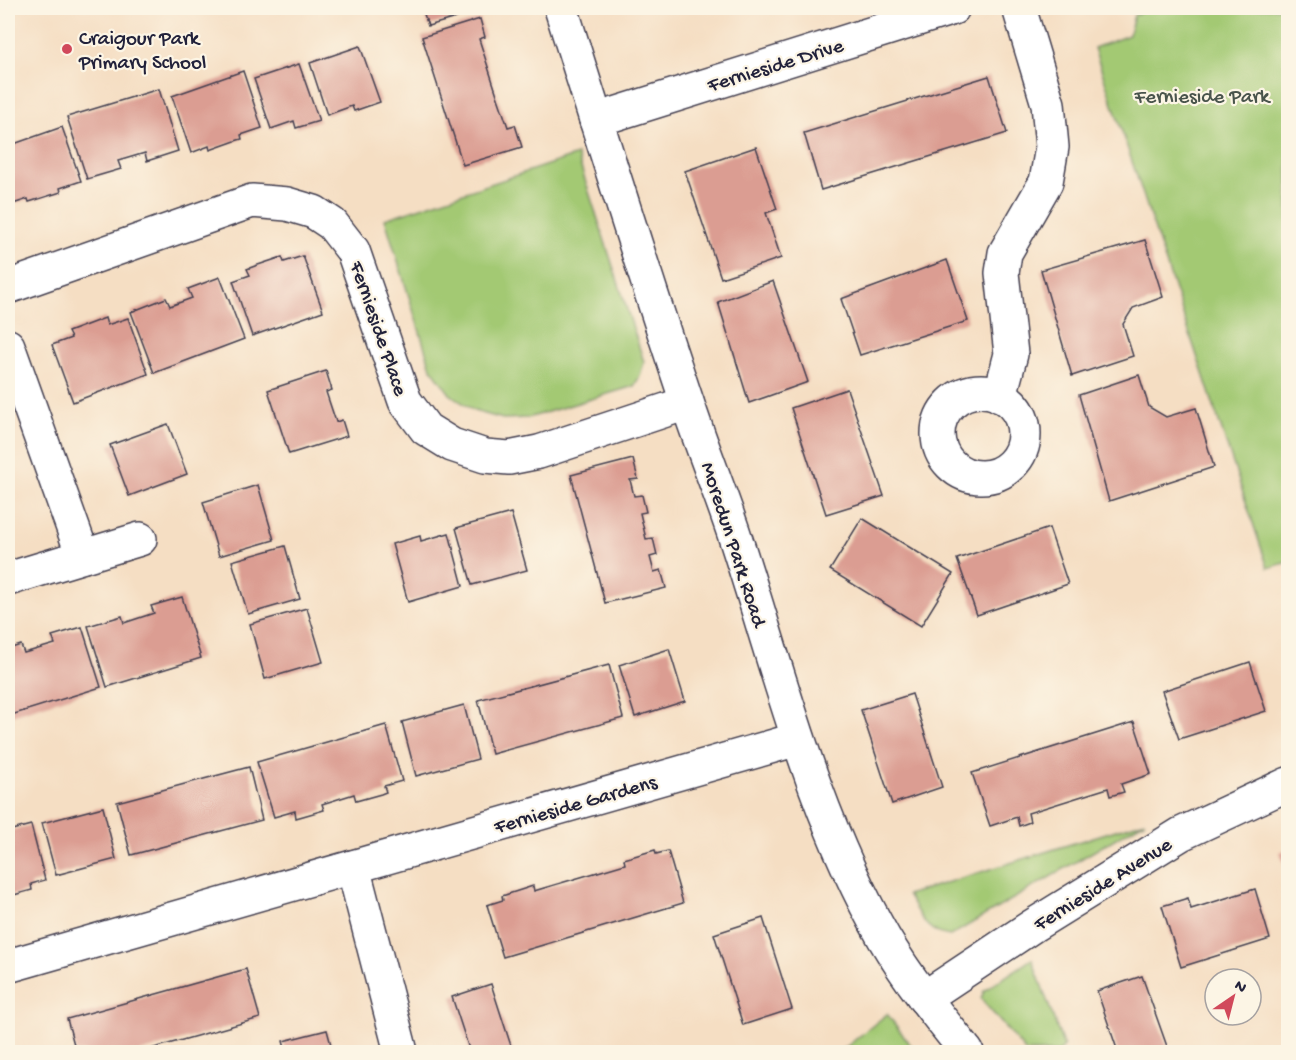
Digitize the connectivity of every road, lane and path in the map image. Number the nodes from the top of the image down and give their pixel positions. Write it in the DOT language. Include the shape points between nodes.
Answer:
graph roads {
  1 [pos="561,8"];
  2 [pos="953,8"];
  3 [pos="1019,8"];
  4 [pos="596,120"];
  5 [pos="8,287"];
  6 [pos="8,346"];
  7 [pos="1000,396"];
  8 [pos="687,403"];
  9 [pos="140,539"];
  10 [pos="83,556"];
  11 [pos="8,579"];
  12 [pos="798,738"];
  13 [pos="1288,784"];
  14 [pos="353,867"];
  15 [pos="8,966"];
  16 [pos="924,998"];
  17 [pos="401,1053"];
  18 [pos="967,1053"];
  1 -- 4 [label="street, Moredun Park Road"];
  2 -- 4 [label="street, Fernieside Drive"];
  3 -- 7 [label="street" via="1048,104 1052,147 1046,182 1005,253 1002,273 1011,354"];
  4 -- 8 [label="street, Moredun Park Road"];
  5 -- 8 [label="street, Fernieside Place" via="252,201 287,204 314,212 332,224 353,251 405,401 426,429 452,446 509,458 539,452"];
  6 -- 10 [label="street"];
  8 -- 12 [label="street, Moredun Park Road" via="735,538"];
  9 -- 10 [label="street"];
  10 -- 11 [label="street"];
  12 -- 14 [label="street, Fernieside Gardens"];
  12 -- 16 [label="street, Moredun Park Road" via="825,818 853,877 885,938"];
  13 -- 16 [label="street, Fernieside Avenue" via="1181,834"];
  14 -- 15 [label="street, Fernieside Gardens"];
  14 -- 17 [label="street"];
  16 -- 18 [label="street, Moredun Park Road"];
}
